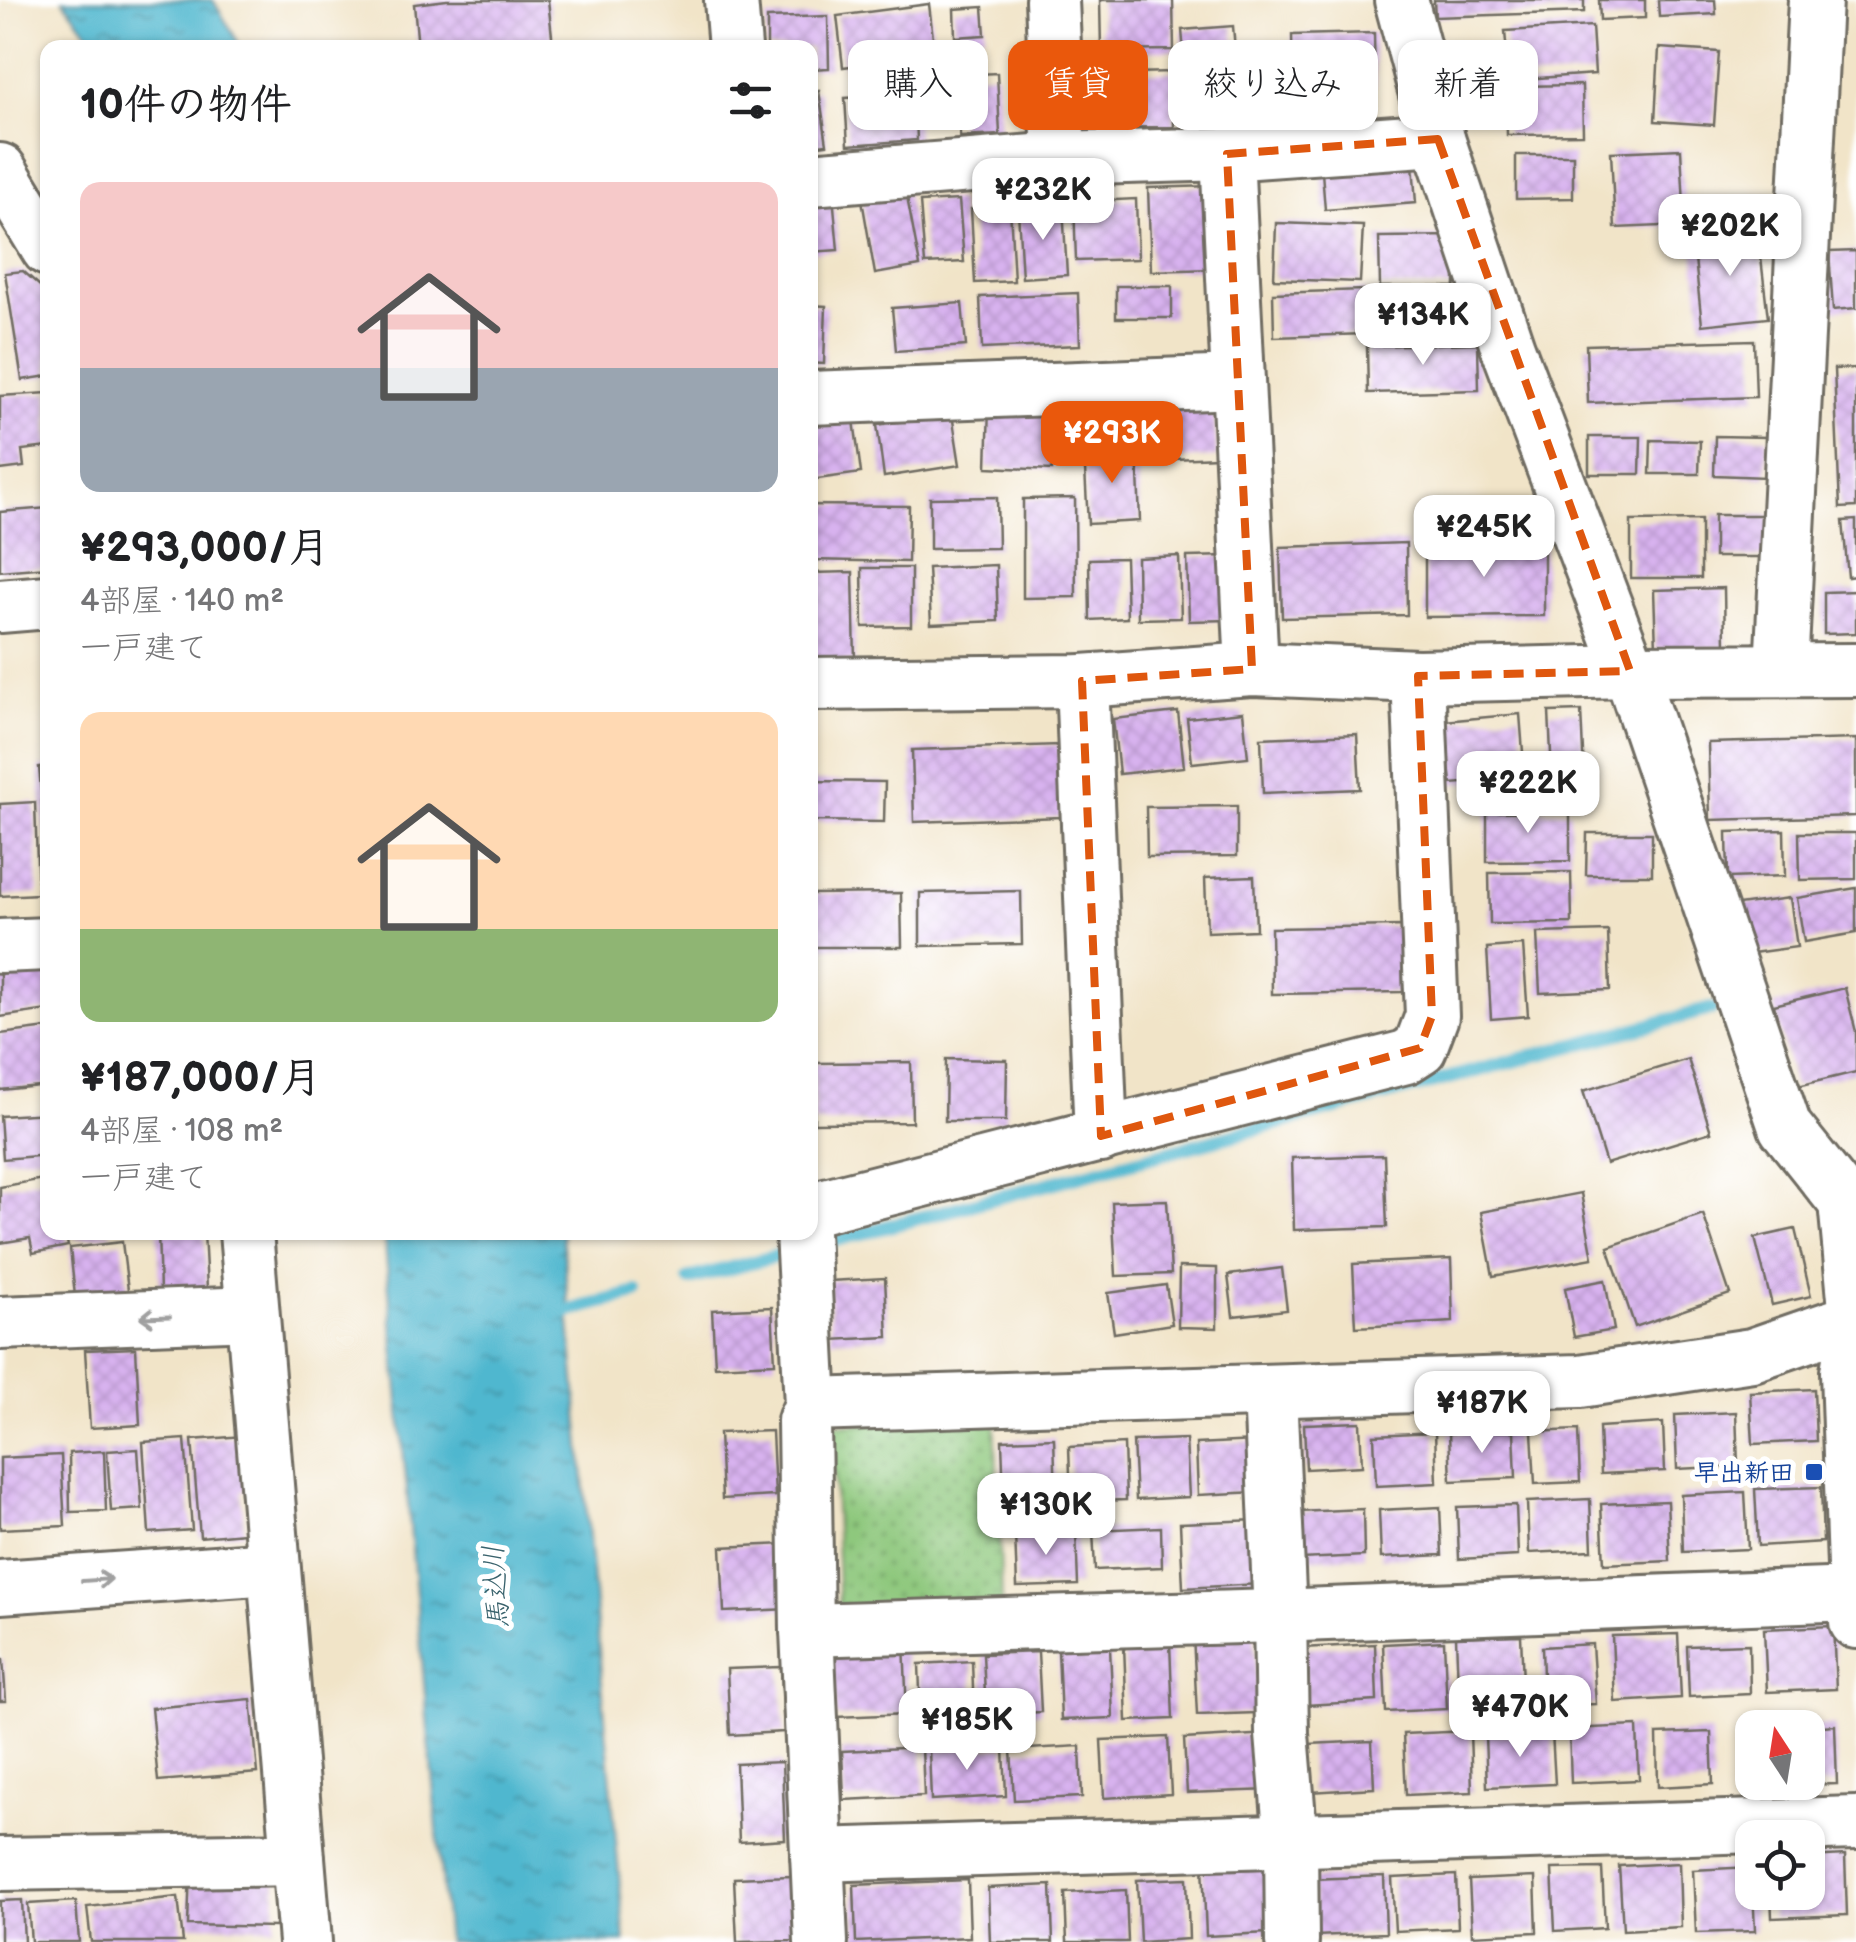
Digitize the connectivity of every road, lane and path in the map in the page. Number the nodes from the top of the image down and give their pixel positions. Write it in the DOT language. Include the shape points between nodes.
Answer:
graph roads {
  1 [pos="731,0"];
  2 [pos="1052,0"];
  3 [pos="1401,0"];
  4 [pos="1815,0"];
  5 [pos="734,40"];
  6 [pos="1438,139"];
  7 [pos="1227,154"];
  8 [pos="1059,159"];
  9 [pos="0,170"];
  10 [pos="818,178"];
  11 [pos="31,247"];
  12 [pos="1238,382"];
  13 [pos="818,398"];
  14 [pos="40,603"];
  15 [pos="0,606"];
  16 [pos="1252,668"];
  17 [pos="1782,670"];
  18 [pos="1856,670"];
  19 [pos="1630,671"];
  20 [pos="1418,676"];
  21 [pos="1082,681"];
  22 [pos="818,684"];
  23 [pos="40,944"];
  24 [pos="0,946"];
  25 [pos="1101,1136"];
  26 [pos="818,1232"];
  27 [pos="247,1240"];
  28 [pos="805,1240"];
  29 [pos="252,1313"];
  30 [pos="1856,1318"];
  31 [pos="0,1323"];
  32 [pos="1270,1392"];
  33 [pos="811,1406"];
  34 [pos="273,1568"];
  35 [pos="0,1586"];
  36 [pos="1855,1608"];
  37 [pos="1280,1616"];
  38 [pos="807,1630"];
  39 [pos="1856,1824"];
  40 [pos="1291,1842"];
  41 [pos="817,1855"];
  42 [pos="298,1859"];
  43 [pos="0,1864"];
  44 [pos="304,1942"];
  45 [pos="821,1942"];
  46 [pos="1292,1942"];
  1 -- 5 [label="street"];
  2 -- 8 [label="street"];
  3 -- 6 [label="street"];
  4 -- 17 [label="street"];
  6 -- 7 [label="street"];
  6 -- 19 [label="street" via="1508,348"];
  7 -- 8 [label="street"];
  7 -- 12 [label="street"];
  8 -- 10 [label="street"];
  9 -- 11 [label="street"];
  12 -- 13 [label="street"];
  12 -- 16 [label="street"];
  14 -- 15 [label="street"];
  16 -- 20 [label="street"];
  16 -- 21 [label="street"];
  17 -- 18 [label="street"];
  17 -- 19 [label="street"];
  19 -- 20 [label="street"];
  19 -- 30 [label="street" via="1786,1126 1845,1202"];
  20 -- 25 [label="street" via="1432,1016 1420,1048"];
  21 -- 22 [label="street"];
  21 -- 25 [label="street"];
  23 -- 24 [label="street"];
  25 -- 26 [label="street"];
  27 -- 29 [label="street"];
  28 -- 33 [label="street"];
  29 -- 31 [label="street, one-way"];
  29 -- 34 [label="street"];
  30 -- 32 [label="street" via="1752,1355 1580,1380"];
  30 -- 36 [label="street" via="1847,1372"];
  32 -- 33 [label="street"];
  32 -- 37 [label="street"];
  33 -- 38 [label="street" via="804,1422"];
  35 -- 34 [label="street, one-way"];
  34 -- 42 [label="street"];
  36 -- 37 [label="street"];
  37 -- 38 [label="street"];
  37 -- 40 [label="street"];
  38 -- 41 [label="street"];
  39 -- 40 [label="street"];
  40 -- 41 [label="street"];
  40 -- 46 [label="street"];
  41 -- 45 [label="street"];
  42 -- 43 [label="street"];
  42 -- 44 [label="street"];
}
